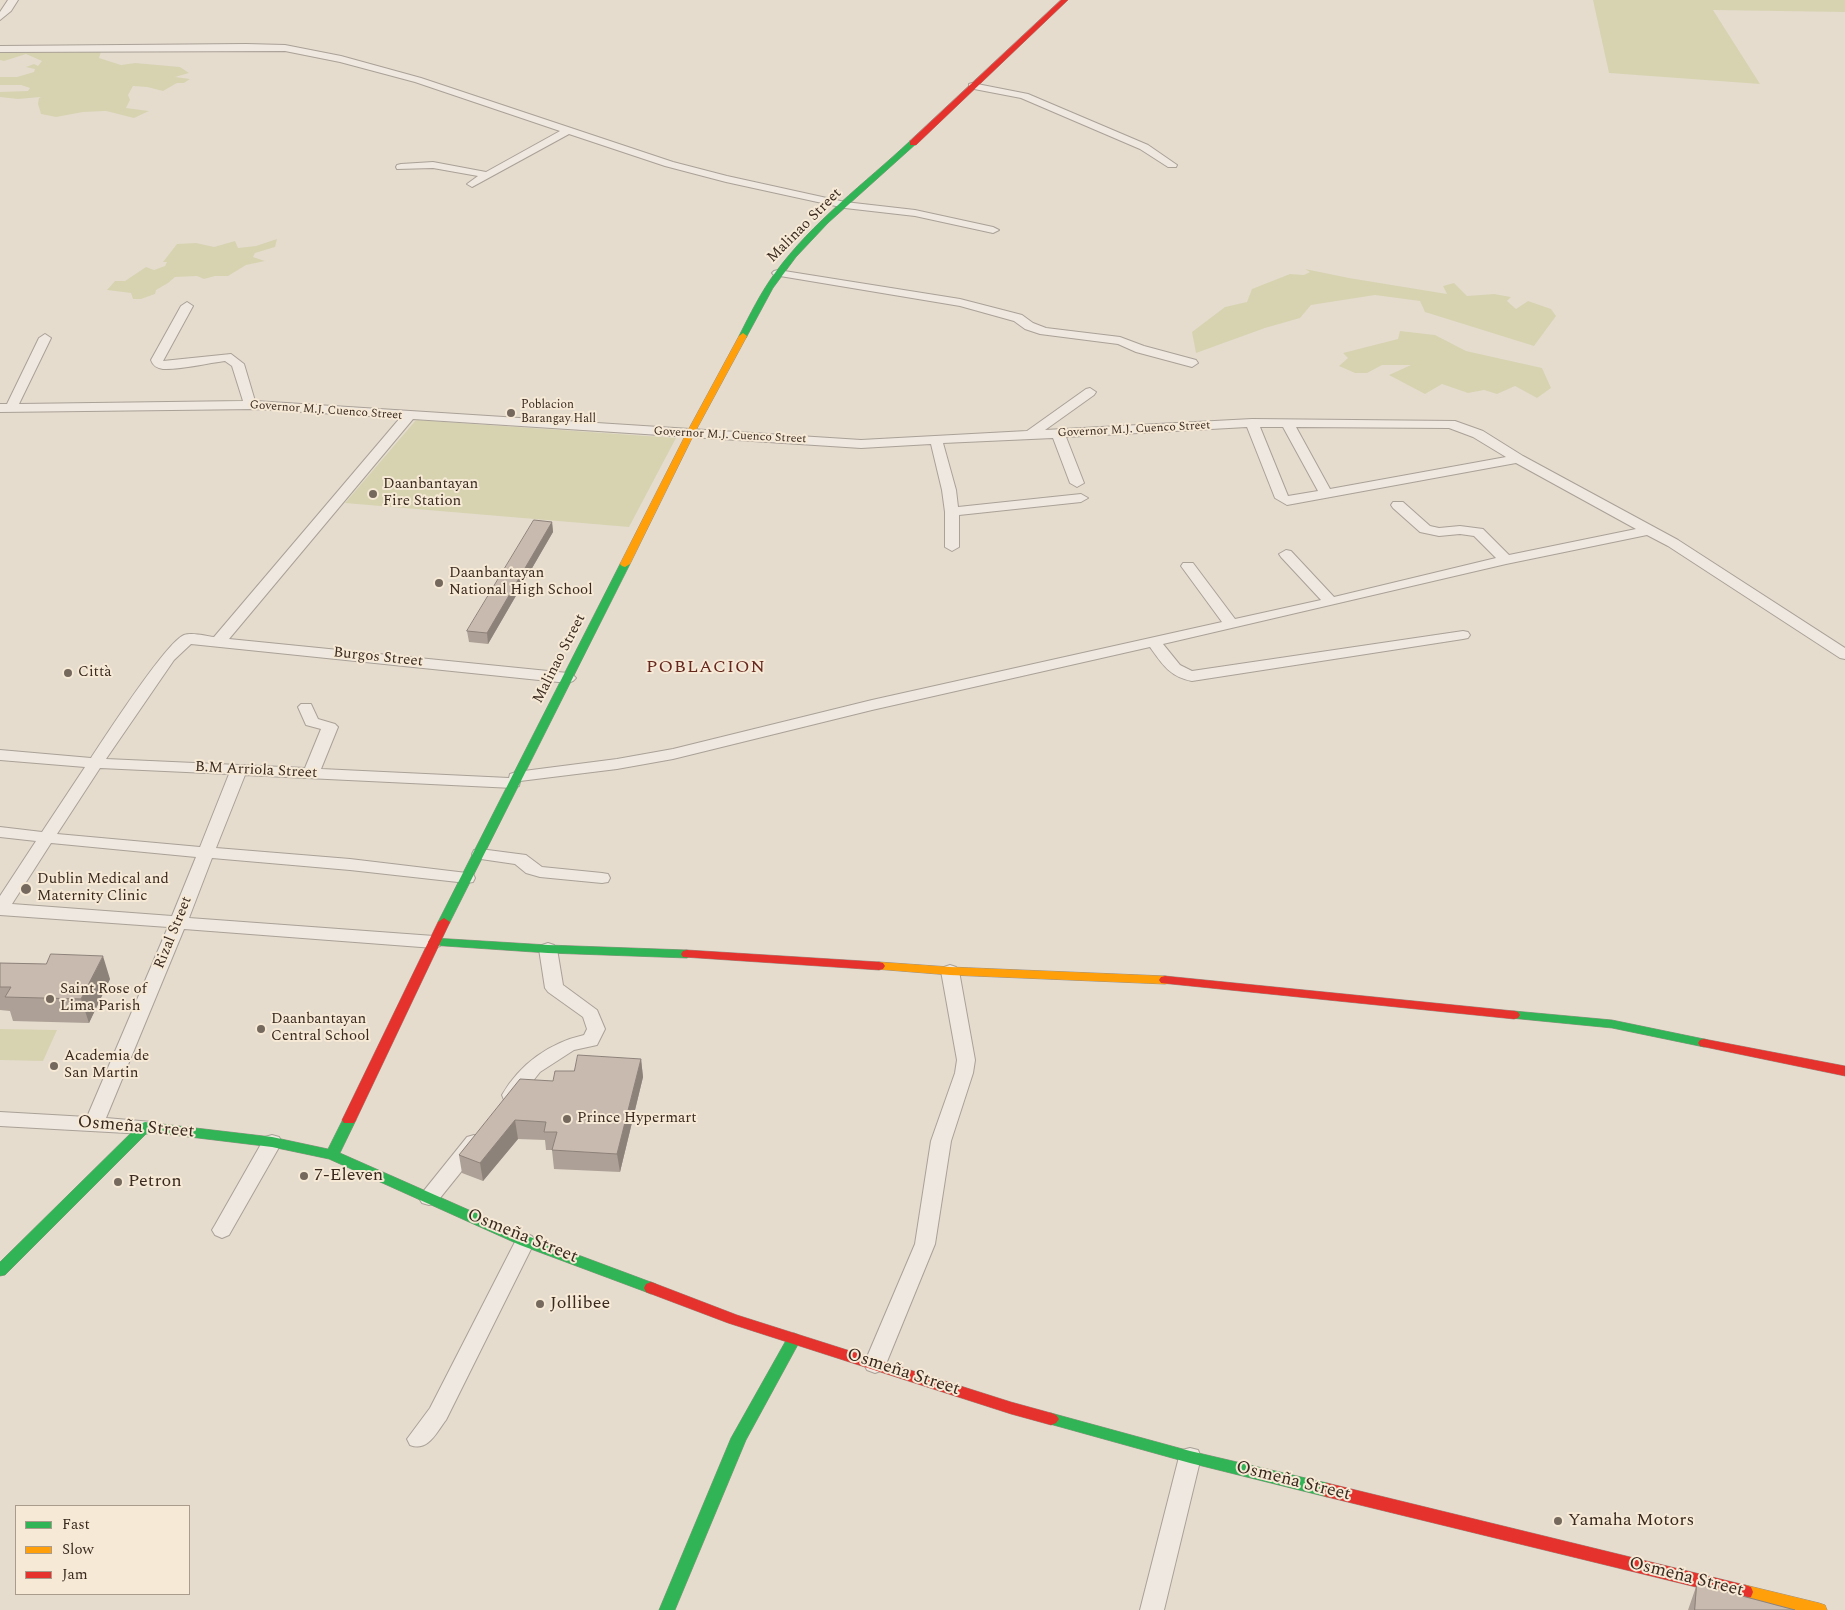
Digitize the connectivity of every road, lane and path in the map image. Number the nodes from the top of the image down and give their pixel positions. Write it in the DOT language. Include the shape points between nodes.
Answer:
graph roads {
  1 [pos="13,0"];
  2 [pos="1065,0"];
  3 [pos="0,17"];
  4 [pos="0,49"];
  5 [pos="972,86"];
  6 [pos="567,131"];
  7 [pos="1172,165"];
  8 [pos="401,167"];
  9 [pos="488,175"];
  10 [pos="472,184"];
  11 [pos="845,205"];
  12 [pos="993,230"];
  13 [pos="778,272"];
  14 [pos="186,306"];
  15 [pos="45,338"];
  16 [pos="1192,363"];
  17 [pos="1090,392"];
  18 [pos="250,405"];
  19 [pos="6,408"];
  20 [pos="409,416"];
  21 [pos="1252,423"];
  22 [pos="1288,424"];
  23 [pos="690,434"];
  24 [pos="1058,434"];
  25 [pos="1029,436"];
  26 [pos="936,440"];
  27 [pos="1518,459"];
  28 [pos="1077,483"];
  29 [pos="1326,495"];
  30 [pos="1081,498"];
  31 [pos="1398,505"];
  32 [pos="952,512"];
  33 [pos="1649,530"];
  34 [pos="952,547"];
  35 [pos="1286,554"];
  36 [pos="1506,560"];
  37 [pos="1188,566"];
  38 [pos="1331,602"];
  39 [pos="1231,624"];
  40 [pos="1463,635"];
  41 [pos="219,641"];
  42 [pos="1154,642"];
  43 [pos="1845,656"];
  44 [pos="568,678"];
  45 [pos="306,708"];
  46 [pos="0,754"];
  47 [pos="95,763"];
  48 [pos="239,770"];
  49 [pos="312,774"];
  50 [pos="515,780"];
  51 [pos="0,832"];
  52 [pos="45,838"];
  53 [pos="206,854"];
  54 [pos="480,854"];
  55 [pos="467,878"];
  56 [pos="602,878"];
  57 [pos="0,909"];
  58 [pos="179,921"];
  59 [pos="434,942"];
  60 [pos="548,949"];
  61 [pos="950,971"];
  62 [pos="1845,1071"];
  63 [pos="500,1108"];
  64 [pos="0,1119"];
  65 [pos="94,1123"];
  66 [pos="145,1127"];
  67 [pos="482,1131"];
  68 [pos="272,1142"];
  69 [pos="332,1155"];
  70 [pos="429,1198"];
  71 [pos="222,1230"];
  72 [pos="526,1241"];
  73 [pos="0,1271"];
  74 [pos="794,1339"];
  75 [pos="875,1364"];
  76 [pos="418,1439"];
  77 [pos="1190,1457"];
  78 [pos="667,1610"];
  79 [pos="1152,1610"];
  80 [pos="1819,1610"];
  1 -- 3 [label="street"];
  2 -- 5 [label="main road, Malinao Street"];
  4 -- 6 [label="street" via="138,46 285,48 418,80"];
  5 -- 7 [label="street" via="1024,96 1144,147"];
  5 -- 11 [label="main road, Malinao Street"];
  6 -- 9 [label="street"];
  6 -- 11 [label="street" via="669,164"];
  8 -- 9 [label="street" via="433,165"];
  9 -- 10 [label="street"];
  11 -- 12 [label="street" via="915,213"];
  11 -- 13 [label="main road, Malinao Street"];
  13 -- 16 [label="street" via="960,303 1018,318 1044,331 1120,341"];
  13 -- 23 [label="main road, Malinao Street"];
  14 -- 18 [label="street" via="163,346 158,364 227,357 238,364"];
  15 -- 19 [label="street"];
  17 -- 25 [label="street"];
  18 -- 19 [label="street, Governor M.J. Cuenco Street"];
  18 -- 20 [label="street, Governor M.J. Cuenco Street"];
  20 -- 23 [label="street, Governor M.J. Cuenco Street"];
  20 -- 41 [label="street"];
  21 -- 22 [label="street, Governor M.J. Cuenco Street"];
  21 -- 24 [label="street, Governor M.J. Cuenco Street"];
  21 -- 29 [label="street" via="1282,498 1287,501"];
  22 -- 27 [label="street, Governor M.J. Cuenco Street" via="1459,426"];
  22 -- 29 [label="street"];
  23 -- 26 [label="street, Governor M.J. Cuenco Street" via="861,444"];
  23 -- 44 [label="main road, Malinao Street"];
  24 -- 25 [label="street, Governor M.J. Cuenco Street"];
  24 -- 28 [label="street"];
  25 -- 26 [label="street, Governor M.J. Cuenco Street"];
  26 -- 32 [label="street"];
  27 -- 29 [label="street"];
  27 -- 33 [label="street, Governor M.J. Cuenco Street"];
  30 -- 32 [label="street"];
  31 -- 36 [label="street" via="1425,529 1478,532"];
  32 -- 34 [label="street"];
  33 -- 36 [label="street, B.M Arriola Street"];
  33 -- 43 [label="street, Governor M.J. Cuenco Street"];
  35 -- 38 [label="street"];
  36 -- 38 [label="street, B.M Arriola Street"];
  37 -- 39 [label="street"];
  38 -- 39 [label="street, B.M Arriola Street"];
  39 -- 42 [label="street, B.M Arriola Street"];
  40 -- 42 [label="street" via="1192,676 1176,671"];
  41 -- 44 [label="street, Burgos Street"];
  41 -- 47 [label="street, Burgos Street" via="187,639 169,657"];
  42 -- 50 [label="street, B.M Arriola Street" via="872,705 673,754"];
  44 -- 50 [label="main road, Malinao Street"];
  45 -- 49 [label="street" via="311,722 330,727"];
  46 -- 47 [label="street, B.M Arriola Street"];
  47 -- 48 [label="street, B.M Arriola Street"];
  47 -- 52 [label="street"];
  48 -- 49 [label="street, B.M Arriola Street"];
  48 -- 53 [label="street, Rizal Street"];
  49 -- 50 [label="street, B.M Arriola Street"];
  50 -- 54 [label="main road, Malinao Street"];
  51 -- 52 [label="street"];
  52 -- 53 [label="street"];
  52 -- 57 [label="street"];
  53 -- 55 [label="street" via="399,869"];
  53 -- 58 [label="street, Rizal Street"];
  54 -- 55 [label="main road, Malinao Street"];
  54 -- 56 [label="street" via="520,859 540,872"];
  55 -- 59 [label="main road, Malinao Street"];
  57 -- 58 [label="street"];
  58 -- 59 [label="street"];
  58 -- 65 [label="street, Rizal Street"];
  59 -- 60 [label="main road"];
  59 -- 69 [label="main road, Malinao Street"];
  60 -- 61 [label="main road" via="751,956"];
  60 -- 63 [label="street" via="554,988 591,1014 596,1029 592,1040 569,1045 533,1067"];
  61 -- 62 [label="main road" via="1160,980 1589,1021"];
  61 -- 75 [label="street" via="966,1060 964,1073 941,1141 925,1244"];
  64 -- 65 [label="street, Osmeña Street"];
  65 -- 66 [label="street, Osmeña Street"];
  66 -- 68 [label="main road, Osmeña Street"];
  66 -- 73 [label="main road"];
  67 -- 70 [label="street"];
  68 -- 69 [label="main road, Osmeña Street"];
  68 -- 71 [label="street"];
  69 -- 70 [label="main road, Osmeña Street"];
  70 -- 72 [label="main road, Osmeña Street"];
  72 -- 74 [label="main road, Osmeña Street"];
  72 -- 76 [label="street" via="438,1414"];
  74 -- 75 [label="main road, Osmeña Street"];
  74 -- 78 [label="main road" via="739,1438"];
  75 -- 77 [label="main road, Osmeña Street" via="1011,1408"];
  77 -- 79 [label="street"];
  77 -- 80 [label="main road, Osmeña Street"];
}
